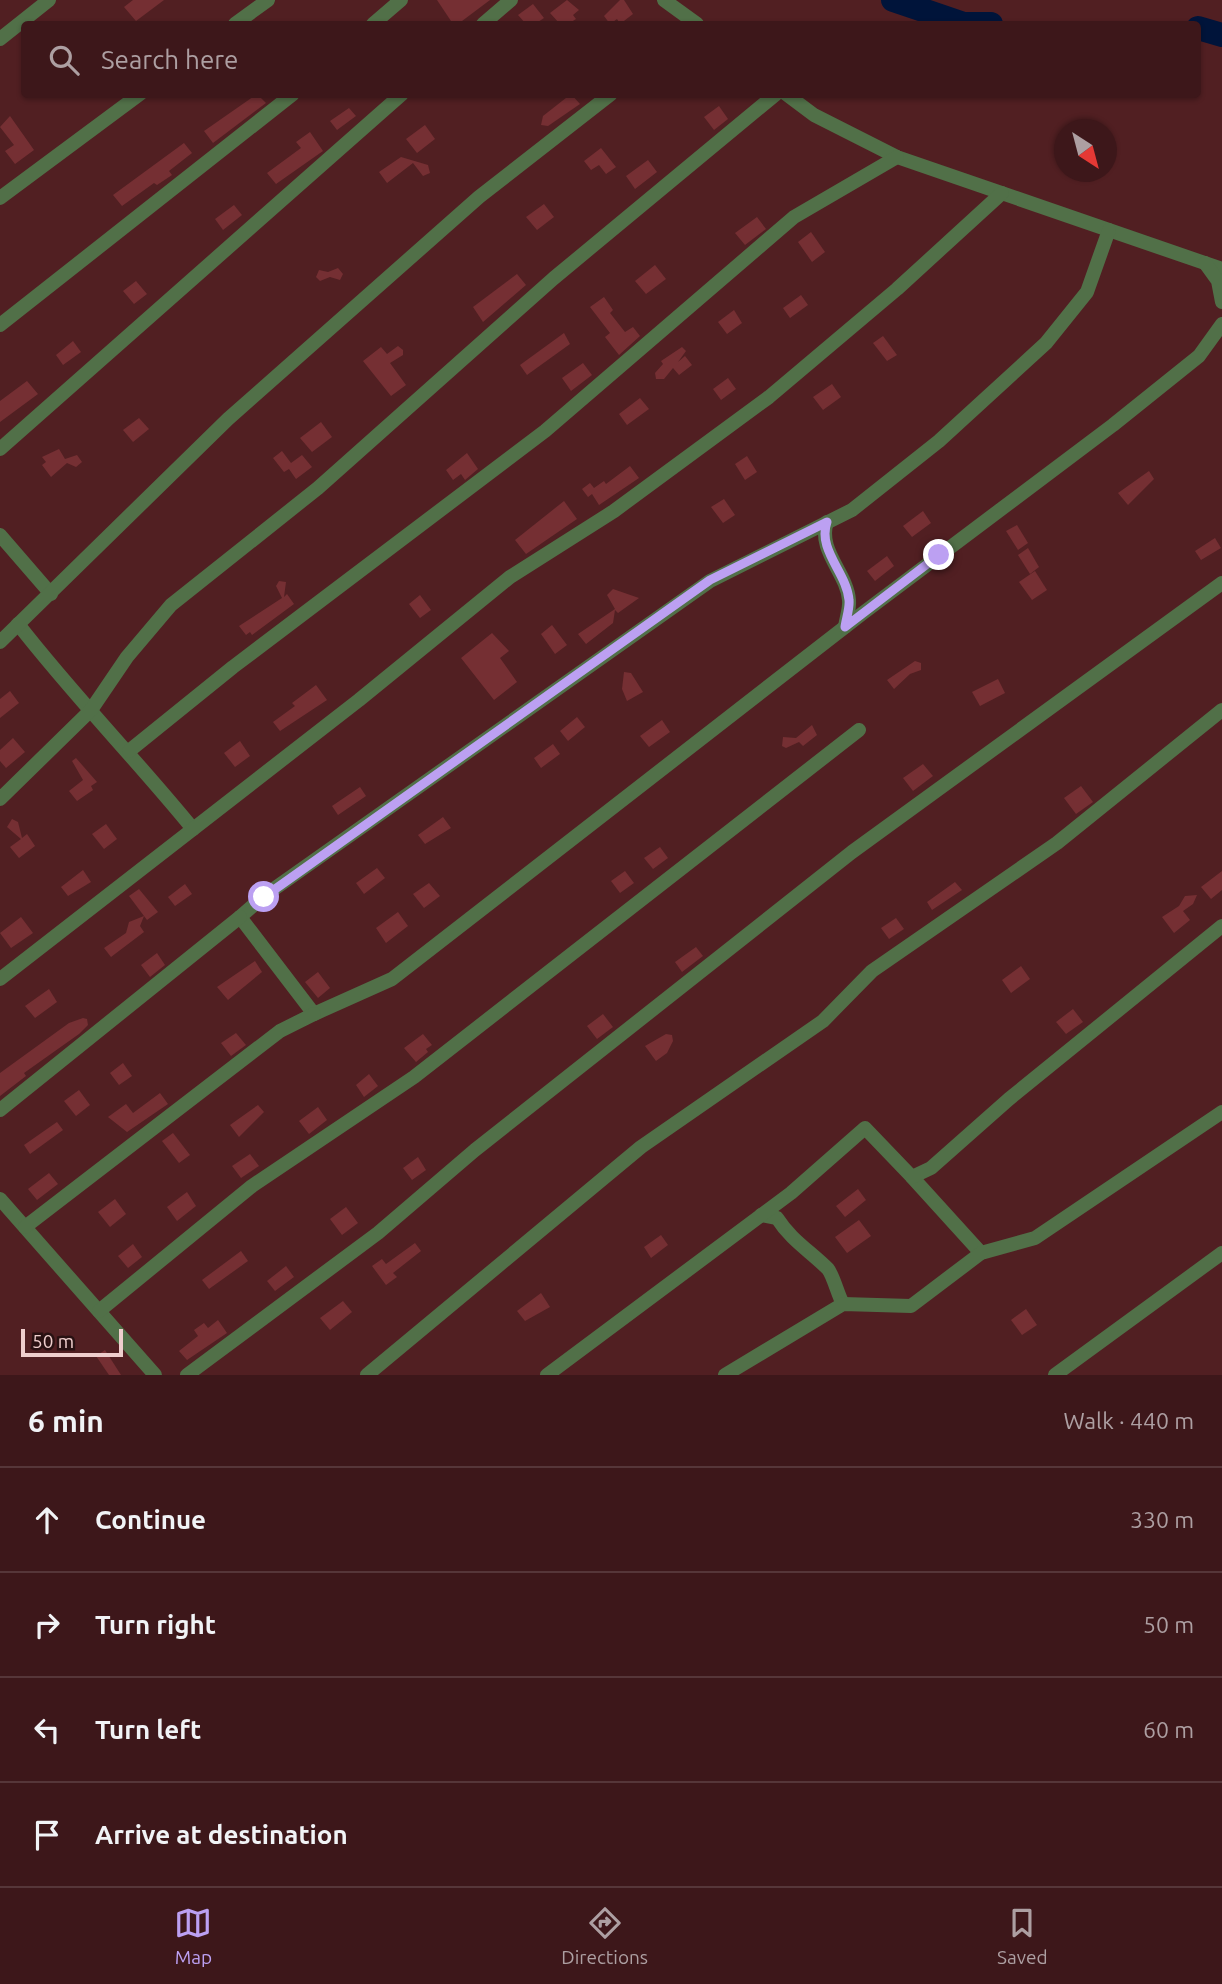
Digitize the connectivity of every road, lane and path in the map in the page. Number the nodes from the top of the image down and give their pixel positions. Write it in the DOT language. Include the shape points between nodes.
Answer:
graph roads {
  1 [pos="49,0"];
  2 [pos="268,0"];
  3 [pos="401,0"];
  4 [pos="511,0"];
  5 [pos="664,0"];
  6 [pos="23,21"];
  7 [pos="238,21"];
  8 [pos="376,21"];
  9 [pos="486,21"];
  10 [pos="692,21"];
  11 [pos="21,22"];
  12 [pos="0,39"];
  13 [pos="135,98"];
  14 [pos="288,98"];
  15 [pos="397,98"];
  16 [pos="606,98"];
  17 [pos="771,98"];
  18 [pos="791,98"];
  19 [pos="897,157"];
  20 [pos="1002,193"];
  21 [pos="0,198"];
  22 [pos="1109,230"];
  23 [pos="1221,277"];
  24 [pos="1222,302"];
  25 [pos="1222,324"];
  26 [pos="0,325"];
  27 [pos="0,450"];
  28 [pos="827,522"];
  29 [pos="0,535"];
  30 [pos="1222,583"];
  31 [pos="51,594"];
  32 [pos="18,624"];
  33 [pos="845,627"];
  34 [pos="0,642"];
  35 [pos="91,710"];
  36 [pos="1222,710"];
  37 [pos="859,730"];
  38 [pos="129,751"];
  39 [pos="0,799"];
  40 [pos="193,829"];
  41 [pos="240,917"];
  42 [pos="1222,926"];
  43 [pos="0,979"];
  44 [pos="314,1014"];
  45 [pos="0,1110"];
  46 [pos="1222,1112"];
  47 [pos="912,1177"];
  48 [pos="0,1199"];
  49 [pos="761,1215"];
  50 [pos="25,1227"];
  51 [pos="981,1253"];
  52 [pos="1222,1253"];
  53 [pos="843,1304"];
  54 [pos="99,1311"];
  55 [pos="155,1375"];
  56 [pos="187,1375"];
  57 [pos="367,1375"];
  58 [pos="547,1375"];
  59 [pos="725,1375"];
  60 [pos="1055,1375"];
  1 -- 6 [label="street"];
  2 -- 7 [label="street"];
  3 -- 8 [label="street"];
  4 -- 9 [label="street"];
  5 -- 10 [label="street"];
  11 -- 12 [label="street"];
  13 -- 21 [label="street"];
  14 -- 26 [label="street"];
  15 -- 27 [label="street"];
  16 -- 31 [label="street" via="479,197 228,419"];
  17 -- 35 [label="street" via="544,286 318,488 171,605"];
  18 -- 19 [label="street" via="814,115"];
  19 -- 20 [label="street"];
  19 -- 38 [label="street" via="794,216 545,431"];
  20 -- 22 [label="street"];
  20 -- 40 [label="street" via="769,397 614,511 510,577"];
  22 -- 23 [label="street" via="1205,263"];
  22 -- 28 [label="street" via="1087,292 1046,343 939,442 852,510"];
  23 -- 24 [label="street"];
  25 -- 33 [label="street" via="1199,356"];
  28 -- 33 [label="street" via="824,531 829,552 849,599"];
  28 -- 41 [label="street" via="710,580"];
  29 -- 31 [label="street"];
  30 -- 56 [label="street" via="852,852 475,1150 378,1233"];
  31 -- 32 [label="street"];
  32 -- 34 [label="street"];
  32 -- 35 [label="street"];
  33 -- 44 [label="street" via="392,979"];
  35 -- 38 [label="street"];
  35 -- 39 [label="street"];
  36 -- 57 [label="street" via="1058,843 872,971 822,1021 641,1147"];
  37 -- 54 [label="street" via="414,1077 252,1186"];
  38 -- 40 [label="street"];
  40 -- 43 [label="street"];
  41 -- 44 [label="street"];
  41 -- 45 [label="street"];
  42 -- 47 [label="street" via="931,1168"];
  44 -- 50 [label="street" via="280,1031"];
  46 -- 51 [label="street" via="1035,1238"];
  47 -- 49 [label="street" via="864,1128"];
  47 -- 51 [label="street"];
  48 -- 50 [label="street"];
  49 -- 53 [label="street" via="777,1218 788,1236 830,1272"];
  49 -- 58 [label="street"];
  50 -- 54 [label="street"];
  51 -- 53 [label="street" via="911,1306"];
  52 -- 60 [label="street"];
  53 -- 59 [label="street"];
  54 -- 55 [label="street"];
}
